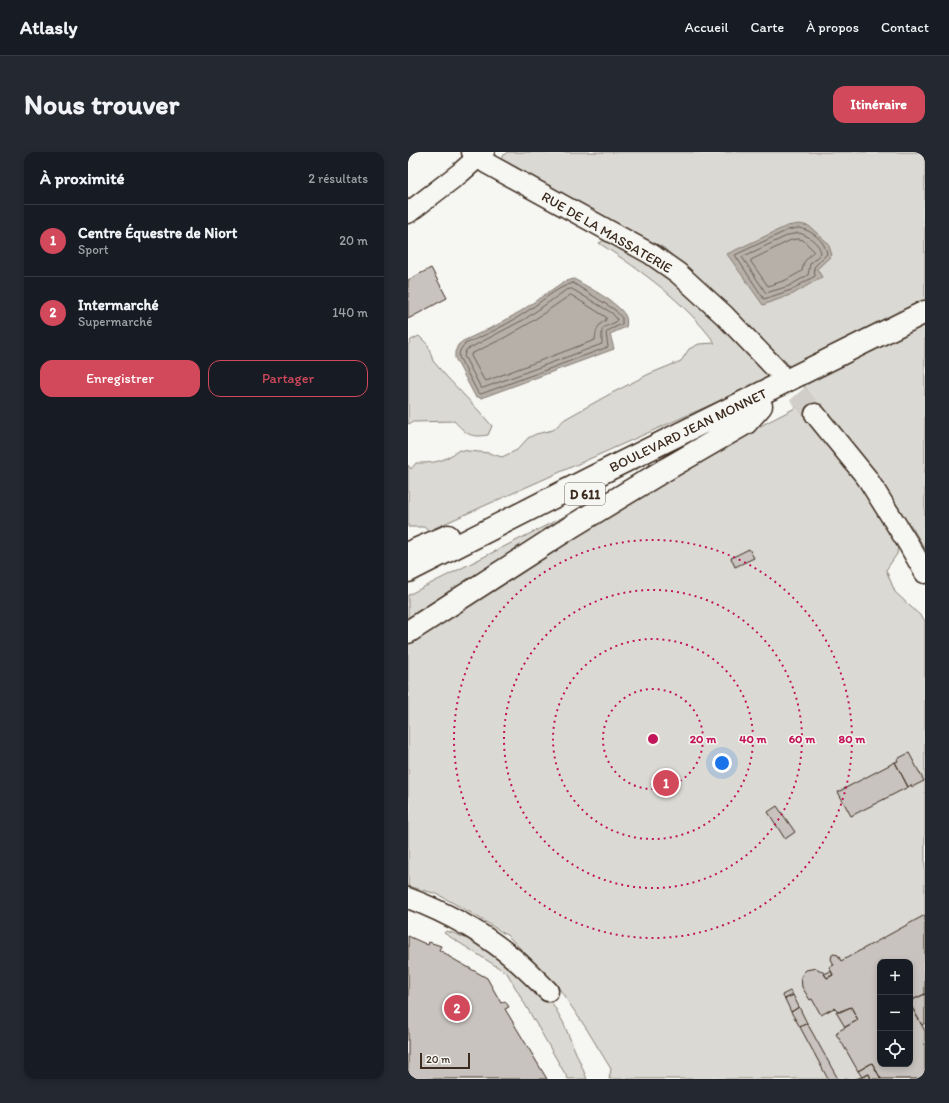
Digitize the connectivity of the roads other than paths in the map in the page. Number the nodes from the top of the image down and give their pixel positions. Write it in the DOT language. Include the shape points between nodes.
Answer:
graph roads {
  1 [pos="478,154"];
  2 [pos="408,214"];
  3 [pos="925,312"];
  4 [pos="925,323"];
  5 [pos="778,371"];
  6 [pos="761,406"];
  7 [pos="815,414"];
  8 [pos="591,478"];
  9 [pos="408,553"];
  10 [pos="408,571"];
  11 [pos="925,573"];
  12 [pos="408,581"];
  13 [pos="408,632"];
  14 [pos="408,898"];
  15 [pos="548,991"];
  1 -- 2 [label="street"];
  1 -- 5 [label="street, RUE DE LA MASSATERIE" via="486,163 651,254 678,273 724,315"];
  3 -- 8 [label="main road, BOULEVARD JEAN MONNET / D 611"];
  4 -- 6 [label="main road, BOULEVARD JEAN MONNET / D 611"];
  6 -- 12 [label="main road, BOULEVARD JEAN MONNET / D 611"];
  6 -- 13 [label="main road" via="746,423 574,525"];
  7 -- 11 [label="street" via="867,478"];
  8 -- 9 [label="main road" via="574,478"];
  8 -- 10 [label="main road, BOULEVARD JEAN MONNET / D 611"];
  14 -- 15 [label="street" via="463,924 490,941 519,963"];
}
